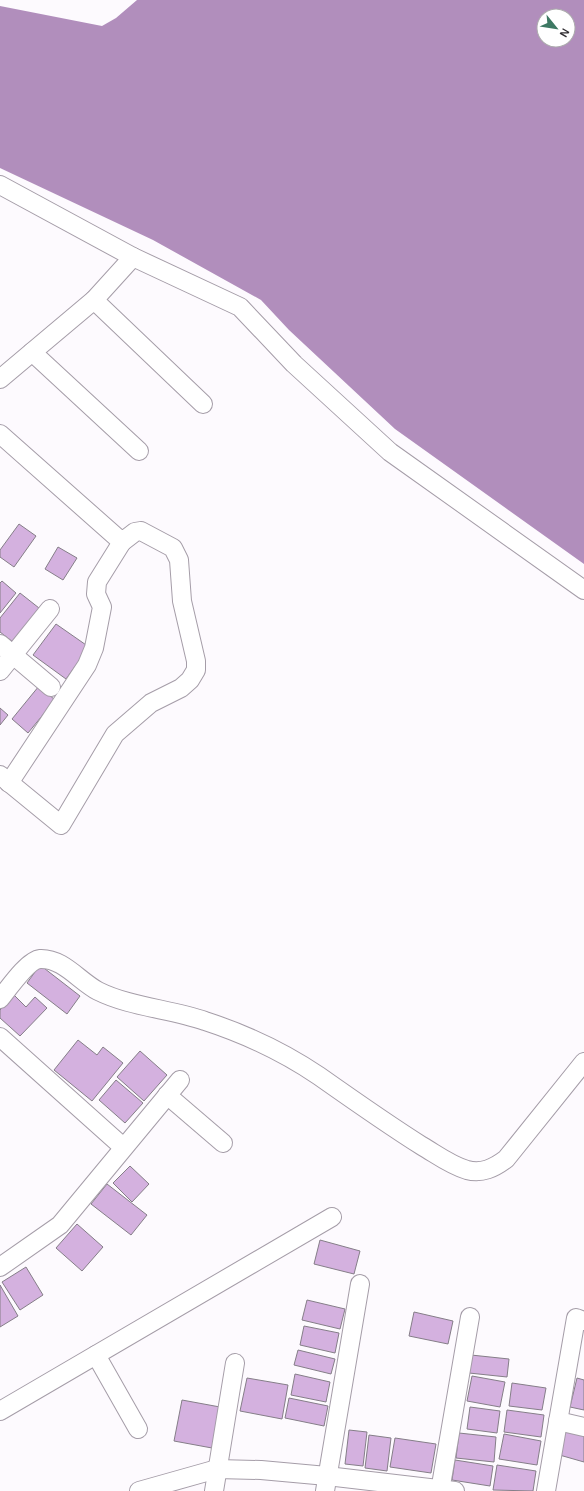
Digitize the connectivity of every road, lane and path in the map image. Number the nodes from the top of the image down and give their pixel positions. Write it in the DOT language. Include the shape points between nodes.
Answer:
graph roads {
  1 [pos="0,185"];
  2 [pos="132,257"];
  3 [pos="94,300"];
  4 [pos="32,352"];
  5 [pos="0,378"];
  6 [pos="202,404"];
  7 [pos="0,434"];
  8 [pos="139,451"];
  9 [pos="122,542"];
  10 [pos="584,590"];
  11 [pos="50,609"];
  12 [pos="7,649"];
  13 [pos="0,671"];
  14 [pos="51,687"];
  15 [pos="5,779"];
  16 [pos="0,999"];
  17 [pos="0,1037"];
  18 [pos="584,1062"];
  19 [pos="180,1080"];
  20 [pos="167,1096"];
  21 [pos="223,1143"];
  22 [pos="123,1147"];
  23 [pos="332,1218"];
  24 [pos="0,1267"];
  25 [pos="360,1284"];
  26 [pos="470,1317"];
  27 [pos="584,1321"];
  28 [pos="96,1355"];
  29 [pos="235,1363"];
  30 [pos="0,1411"];
  31 [pos="558,1421"];
  32 [pos="584,1427"];
  33 [pos="138,1429"];
  34 [pos="217,1469"];
  35 [pos="326,1483"];
  36 [pos="445,1490"];
  37 [pos="139,1491"];
  38 [pos="214,1491"];
  39 [pos="546,1491"];
  1 -- 2 [label="street"];
  2 -- 3 [label="street"];
  2 -- 10 [label="street" via="240,307 294,364 390,452"];
  3 -- 4 [label="street"];
  3 -- 6 [label="street"];
  4 -- 5 [label="street"];
  4 -- 8 [label="street"];
  7 -- 9 [label="street"];
  9 -- 15 [label="street" via="97,582 96,594 102,607 94,648 87,665"];
  9 -- 15 [label="street" via="135,532 141,531 173,548 178,560 179,586 193,645 196,670 181,688 151,703 116,734 61,825"];
  11 -- 12 [label="street"];
  12 -- 13 [label="street"];
  12 -- 14 [label="street"];
  16 -- 18 [label="street" via="30,965 39,959 48,960 63,966 97,990 121,999 205,1021 263,1044 310,1070 451,1164 468,1170 492,1168 506,1159"];
  17 -- 22 [label="street"];
  19 -- 20 [label="street"];
  20 -- 21 [label="street"];
  20 -- 22 [label="street"];
  22 -- 24 [label="street" via="60,1225"];
  23 -- 28 [label="street"];
  25 -- 35 [label="street"];
  26 -- 36 [label="street"];
  27 -- 31 [label="street" via="576,1318"];
  28 -- 30 [label="street"];
  28 -- 33 [label="street"];
  29 -- 34 [label="street"];
  31 -- 32 [label="street"];
  31 -- 39 [label="street"];
  34 -- 35 [label="street" via="261,1470"];
  34 -- 37 [label="street"];
  34 -- 38 [label="street"];
  35 -- 36 [label="street"];
}
